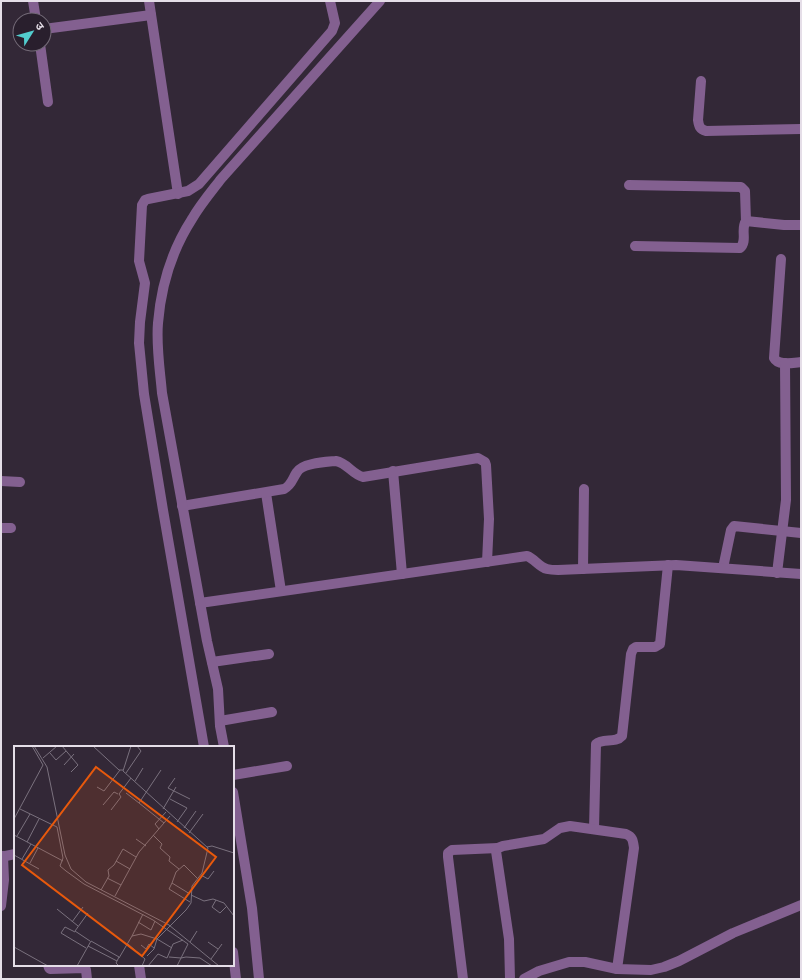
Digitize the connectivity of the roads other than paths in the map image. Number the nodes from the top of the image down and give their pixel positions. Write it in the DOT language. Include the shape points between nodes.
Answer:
graph roads {
  1 [pos="33,1"];
  2 [pos="149,1"];
  3 [pos="330,1"];
  4 [pos="380,1"];
  5 [pos="35,12"];
  6 [pos="151,15"];
  7 [pos="52,28"];
  8 [pos="41,52"];
  9 [pos="701,81"];
  10 [pos="48,102"];
  11 [pos="801,129"];
  12 [pos="629,186"];
  13 [pos="178,194"];
  14 [pos="746,221"];
  15 [pos="801,225"];
  16 [pos="635,246"];
  17 [pos="781,259"];
  18 [pos="801,362"];
  19 [pos="785,363"];
  20 [pos="393,471"];
  21 [pos="1,481"];
  22 [pos="20,482"];
  23 [pos="584,489"];
  24 [pos="266,493"];
  25 [pos="182,506"];
  26 [pos="781,531"];
  27 [pos="801,533"];
  28 [pos="487,562"];
  29 [pos="668,565"];
  30 [pos="722,568"];
  31 [pos="583,569"];
  32 [pos="777,573"];
  33 [pos="402,574"];
  34 [pos="801,574"];
  35 [pos="281,591"];
  36 [pos="200,603"];
  37 [pos="269,654"];
  38 [pos="212,662"];
  39 [pos="272,712"];
  40 [pos="220,721"];
  41 [pos="204,746"];
  42 [pos="224,746"];
  43 [pos="287,766"];
  44 [pos="234,775"];
  45 [pos="234,798"];
  46 [pos="594,829"];
  47 [pos="498,848"];
  48 [pos="14,854"];
  49 [pos="2,857"];
  50 [pos="801,905"];
  51 [pos="1,906"];
  52 [pos="234,961"];
  53 [pos="48,966"];
  54 [pos="139,966"];
  55 [pos="617,969"];
  56 [pos="651,975"];
  57 [pos="87,979"];
  58 [pos="141,979"];
  59 [pos="236,979"];
  60 [pos="259,979"];
  61 [pos="463,979"];
  62 [pos="510,979"];
  63 [pos="524,979"];
  1 -- 5 [label="street"];
  2 -- 6 [label="street"];
  3 -- 13 [label="street" via="335,23 332,31 199,184 188,192"];
  4 -- 25 [label="street" via="221,180 192,219 170,262 158,323 159,363"];
  6 -- 7 [label="street"];
  6 -- 13 [label="street"];
  8 -- 10 [label="street"];
  9 -- 11 [label="street" via="698,120 701,129"];
  12 -- 14 [label="street" via="741,186 745,191"];
  13 -- 41 [label="street" via="148,199 142,205 139,261 145,283 139,343 144,394"];
  14 -- 15 [label="street"];
  14 -- 16 [label="street" via="744,243 740,248"];
  17 -- 19 [label="street" via="773,354 775,361"];
  18 -- 19 [label="street"];
  19 -- 26 [label="street" via="786,500"];
  20 -- 24 [label="street" via="363,477 336,461 308,465 298,470 288,487"];
  20 -- 28 [label="street" via="478,458 485,462 489,506"];
  20 -- 33 [label="street"];
  21 -- 22 [label="street"];
  23 -- 31 [label="street"];
  24 -- 25 [label="street"];
  24 -- 35 [label="street"];
  25 -- 36 [label="street"];
  26 -- 27 [label="street"];
  26 -- 30 [label="street" via="734,526"];
  26 -- 32 [label="street"];
  28 -- 31 [label="street" via="527,556 547,569"];
  28 -- 33 [label="street"];
  29 -- 30 [label="street"];
  29 -- 31 [label="street"];
  29 -- 46 [label="street" via="660,644 655,647 633,649 622,736 618,740 600,741 596,744"];
  30 -- 32 [label="street"];
  32 -- 34 [label="street"];
  33 -- 35 [label="street"];
  35 -- 36 [label="street"];
  36 -- 38 [label="street"];
  37 -- 38 [label="street"];
  38 -- 40 [label="street" via="218,689"];
  39 -- 40 [label="street"];
  40 -- 42 [label="street"];
  43 -- 44 [label="street"];
  45 -- 60 [label="street" via="252,908"];
  46 -- 47 [label="street" via="565,826 544,839"];
  46 -- 55 [label="street" via="626,834 633,840"];
  47 -- 61 [label="street" via="452,850 448,853"];
  47 -- 62 [label="street" via="496,851 509,939"];
  48 -- 49 [label="street"];
  49 -- 51 [label="street" via="4,880"];
  50 -- 56 [label="street" via="733,933"];
  52 -- 59 [label="street"];
  53 -- 57 [label="street" via="50,969 85,968"];
  54 -- 58 [label="street"];
  55 -- 56 [label="street"];
  55 -- 63 [label="street" via="585,962 569,962 539,971"];
}
